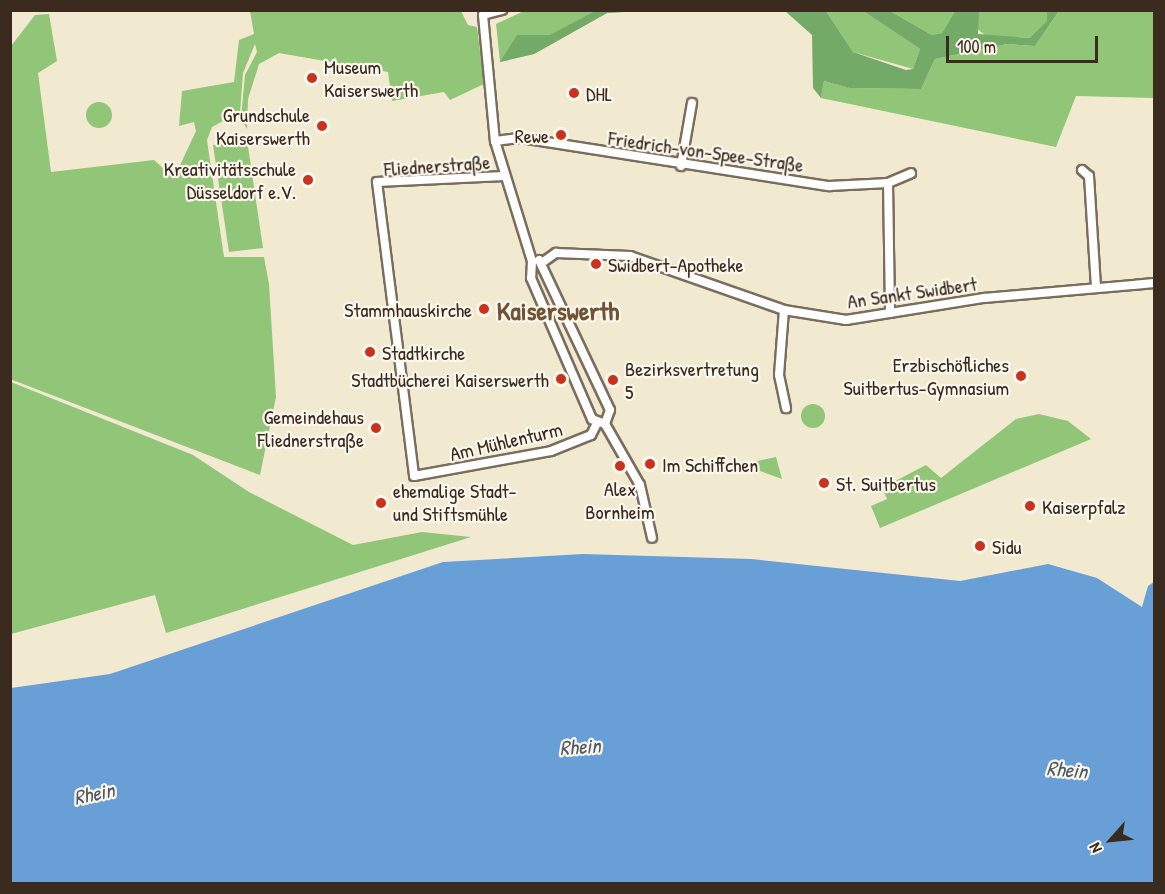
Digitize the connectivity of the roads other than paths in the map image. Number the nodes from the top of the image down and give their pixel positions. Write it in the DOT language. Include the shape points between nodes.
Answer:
graph roads {
  1 [pos="502,10"];
  2 [pos="480,13"];
  3 [pos="692,103"];
  4 [pos="495,141"];
  5 [pos="681,166"];
  6 [pos="1082,170"];
  7 [pos="910,173"];
  8 [pos="504,176"];
  9 [pos="888,183"];
  10 [pos="532,261"];
  11 [pos="543,262"];
  12 [pos="1155,283"];
  13 [pos="1096,286"];
  14 [pos="784,310"];
  15 [pos="890,313"];
  16 [pos="786,408"];
  17 [pos="601,423"];
  18 [pos="414,476"];
  19 [pos="652,538"];
  1 -- 2 [label="street"];
  2 -- 4 [label="street" via="487,28"];
  3 -- 5 [label="street"];
  4 -- 5 [label="street, Friedrich-von-Spee-Straße" via="520,138"];
  4 -- 8 [label="street"];
  5 -- 9 [label="street, Friedrich-von-Spee-Straße" via="829,186"];
  6 -- 13 [label="street" via="1089,176"];
  7 -- 9 [label="street, Friedrich-von-Spee-Straße"];
  8 -- 10 [label="street"];
  8 -- 18 [label="street, Fliednerstraße" via="377,182"];
  9 -- 15 [label="street"];
  10 -- 11 [label="street"];
  10 -- 17 [label="street" via="531,278"];
  11 -- 14 [label="street, An Sankt Swidbert" via="556,253 630,256"];
  11 -- 17 [label="street" via="610,410"];
  12 -- 13 [label="street, An Sankt Swidbert"];
  13 -- 15 [label="street, An Sankt Swidbert"];
  14 -- 15 [label="street, An Sankt Swidbert" via="846,320"];
  14 -- 16 [label="street" via="779,375"];
  17 -- 18 [label="street, Am Mühlenturm" via="591,435 551,451"];
  17 -- 19 [label="street" via="640,485"];
}
